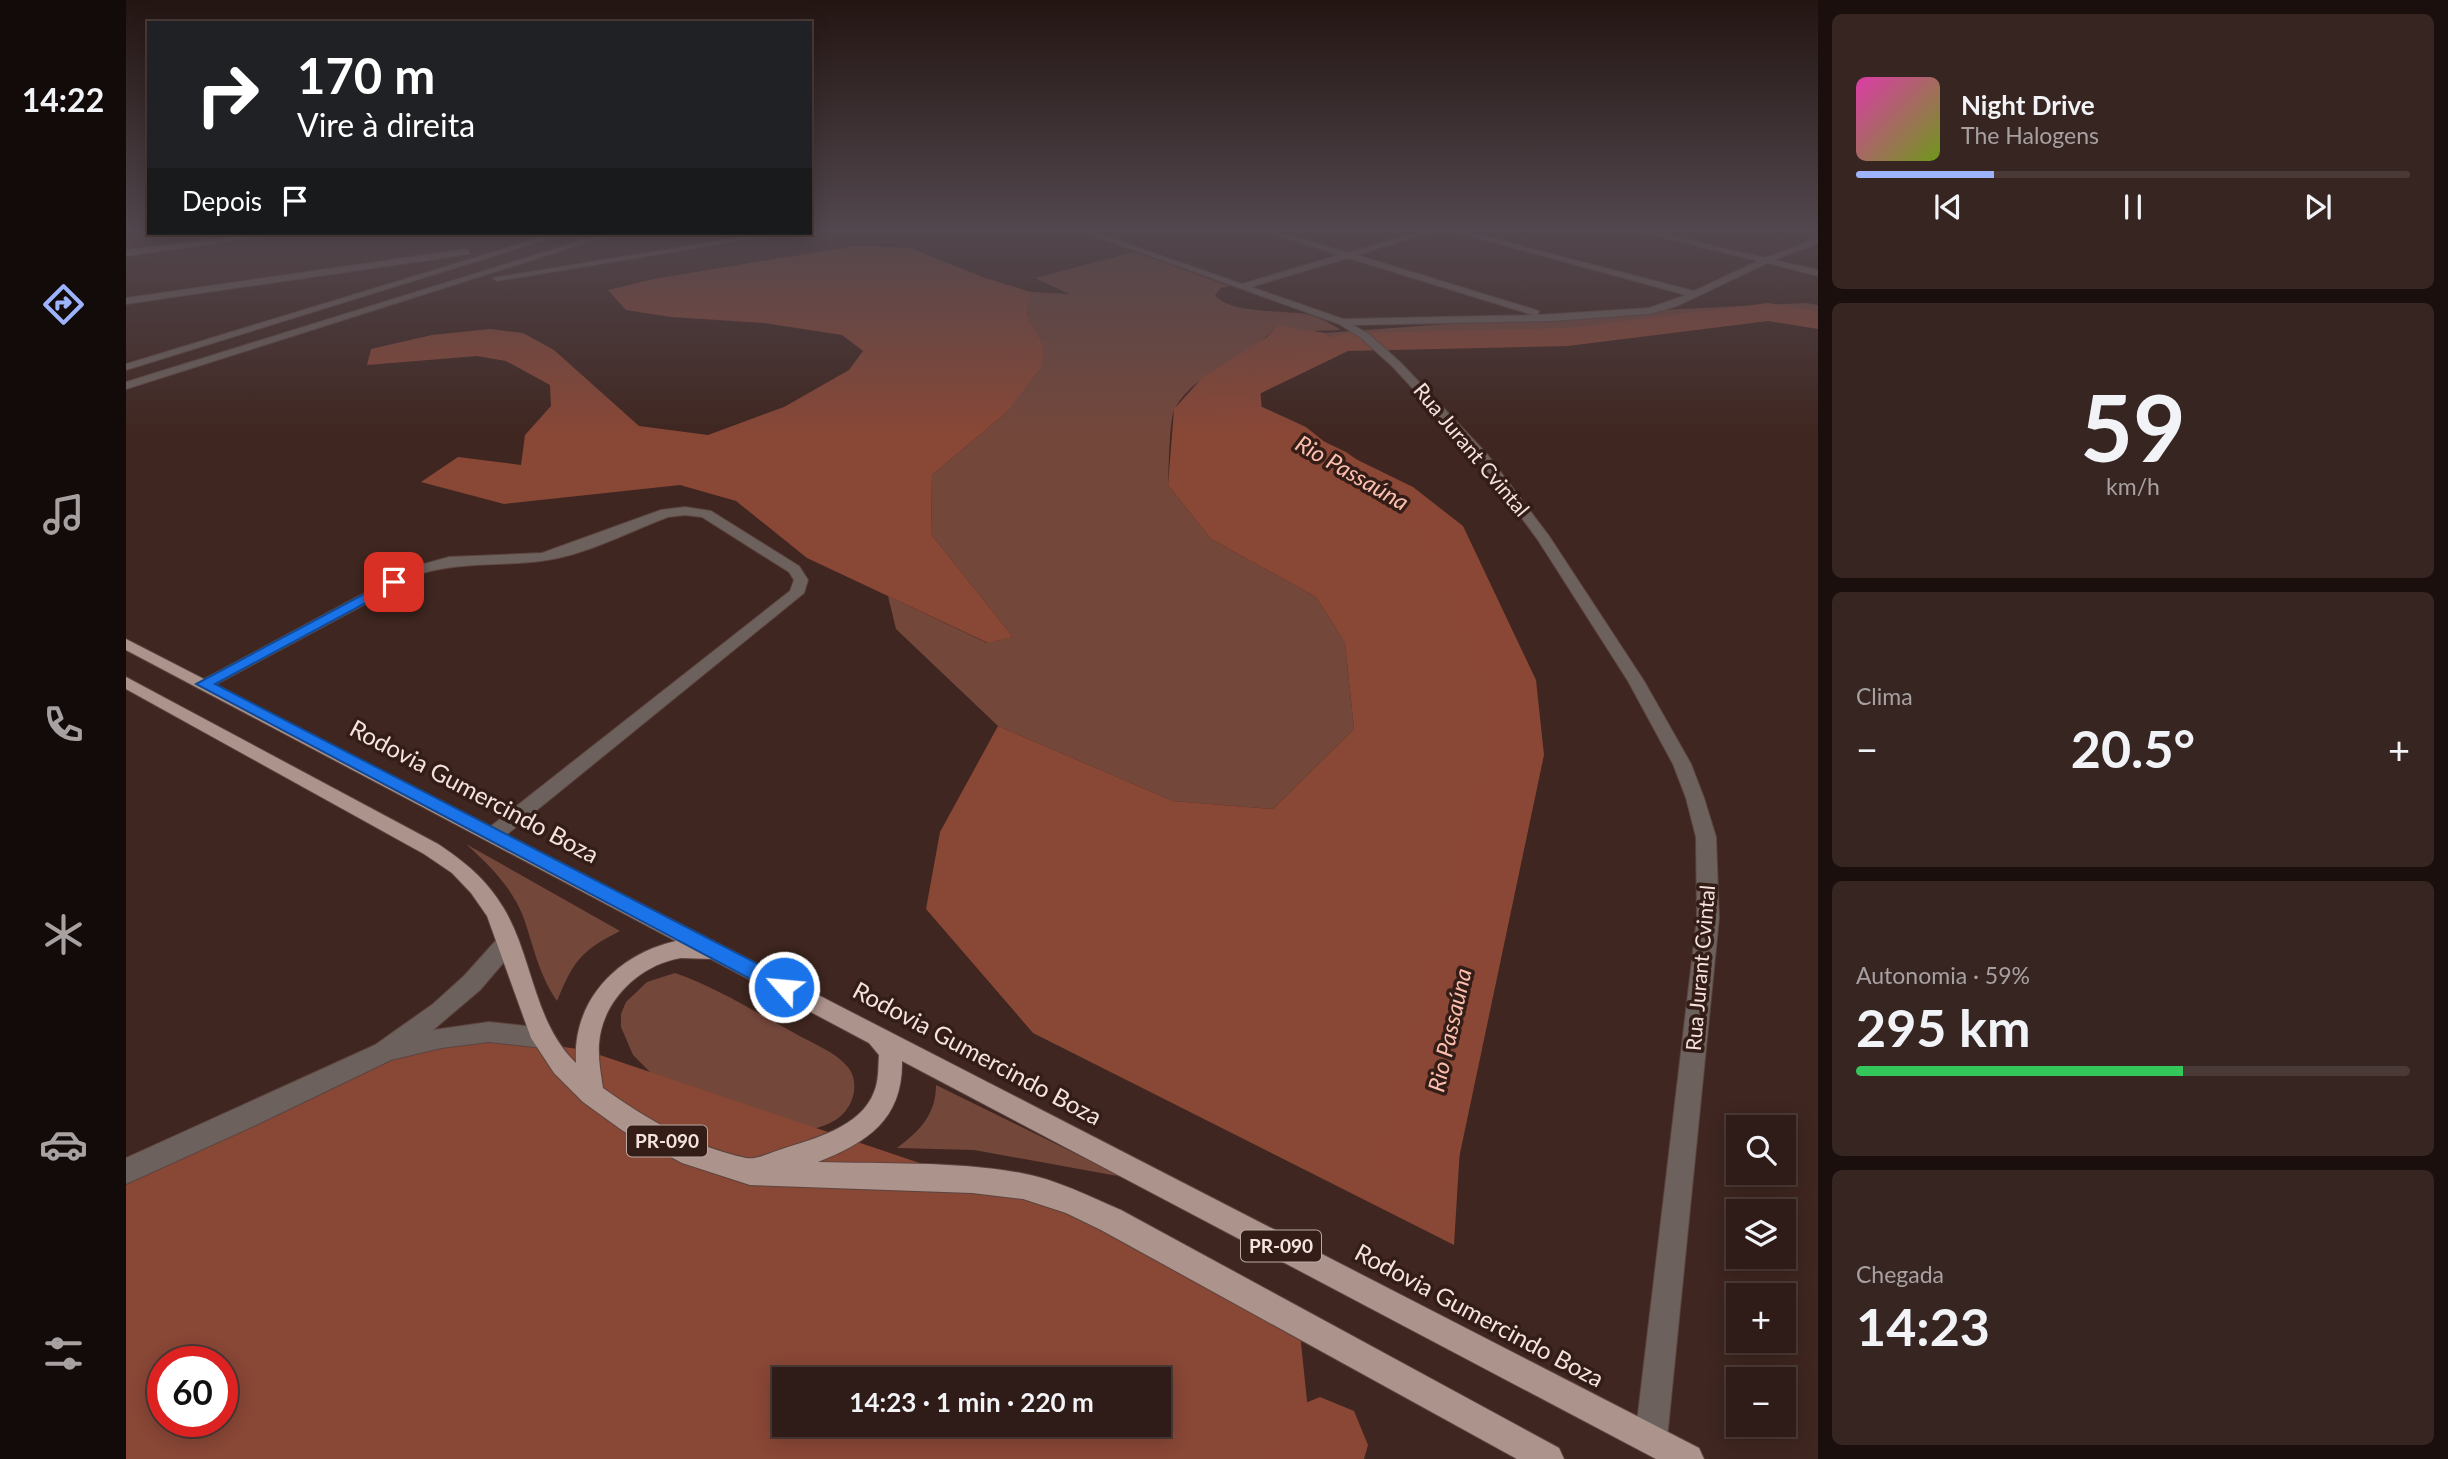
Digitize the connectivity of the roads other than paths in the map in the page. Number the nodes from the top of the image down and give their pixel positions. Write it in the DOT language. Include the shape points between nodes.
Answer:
graph roads {
  1 [pos="345,299"];
  2 [pos="403,299"];
  3 [pos="1276,299"];
  4 [pos="1493,299"];
  5 [pos="1681,299"];
  6 [pos="1552,318"];
  7 [pos="1342,322"];
  8 [pos="126,367"];
  9 [pos="126,386"];
  10 [pos="126,644"];
  11 [pos="126,682"];
  12 [pos="203,684"];
  13 [pos="493,835"];
  14 [pos="508,942"];
  15 [pos="716,952"];
  16 [pos="874,1034"];
  17 [pos="544,1038"];
  18 [pos="383,1052"];
  19 [pos="592,1094"];
  20 [pos="126,1171"];
  21 [pos="750,1172"];
  22 [pos="1651,1439"];
  23 [pos="1548,1459"];
  24 [pos="1688,1459"];
  1 -- 8 [label="street"];
  2 -- 9 [label="street"];
  3 -- 7 [label="street"];
  4 -- 6 [label="street"];
  5 -- 6 [label="street" via="1650,311"];
  6 -- 7 [label="street"];
  7 -- 22 [label="street, Rua Jurant Cvintal" via="1372,342 1423,390 1475,448 1544,539 1660,721 1682,764 1706,837 1708,918"];
  10 -- 12 [label="main road, Rodovia Gumercindo Boza / PR-090"];
  11 -- 14 [label="main road, PR-090" via="459,868 496,913"];
  12 -- 13 [label="main road, Rodovia Gumercindo Boza / PR-090"];
  12 -- 13 [label="street" via="418,570 449,561 541,557 666,513 706,514 794,569 801,580 797,593"];
  13 -- 15 [label="main road, Rodovia Gumercindo Boza / PR-090"];
  14 -- 17 [label="main road, PR-090"];
  14 -- 18 [label="street" via="441,1011"];
  15 -- 16 [label="main road, Rodovia Gumercindo Boza / PR-090"];
  15 -- 19 [label="main road" via="678,949 644,958 617,981 597,1010 588,1041"];
  16 -- 21 [label="main road" via="891,1052 890,1081 883,1103 866,1125"];
  16 -- 22 [label="main road, Rodovia Gumercindo Boza / PR-090"];
  17 -- 18 [label="street" via="489,1032"];
  17 -- 19 [label="main road, PR-090" via="562,1065"];
  18 -- 20 [label="street"];
  19 -- 21 [label="main road, PR-090" via="632,1123 691,1154"];
  21 -- 23 [label="main road, PR-090" via="972,1180 1023,1186 1069,1201"];
  22 -- 24 [label="main road, Rodovia Gumercindo Boza / PR-090"];
}
